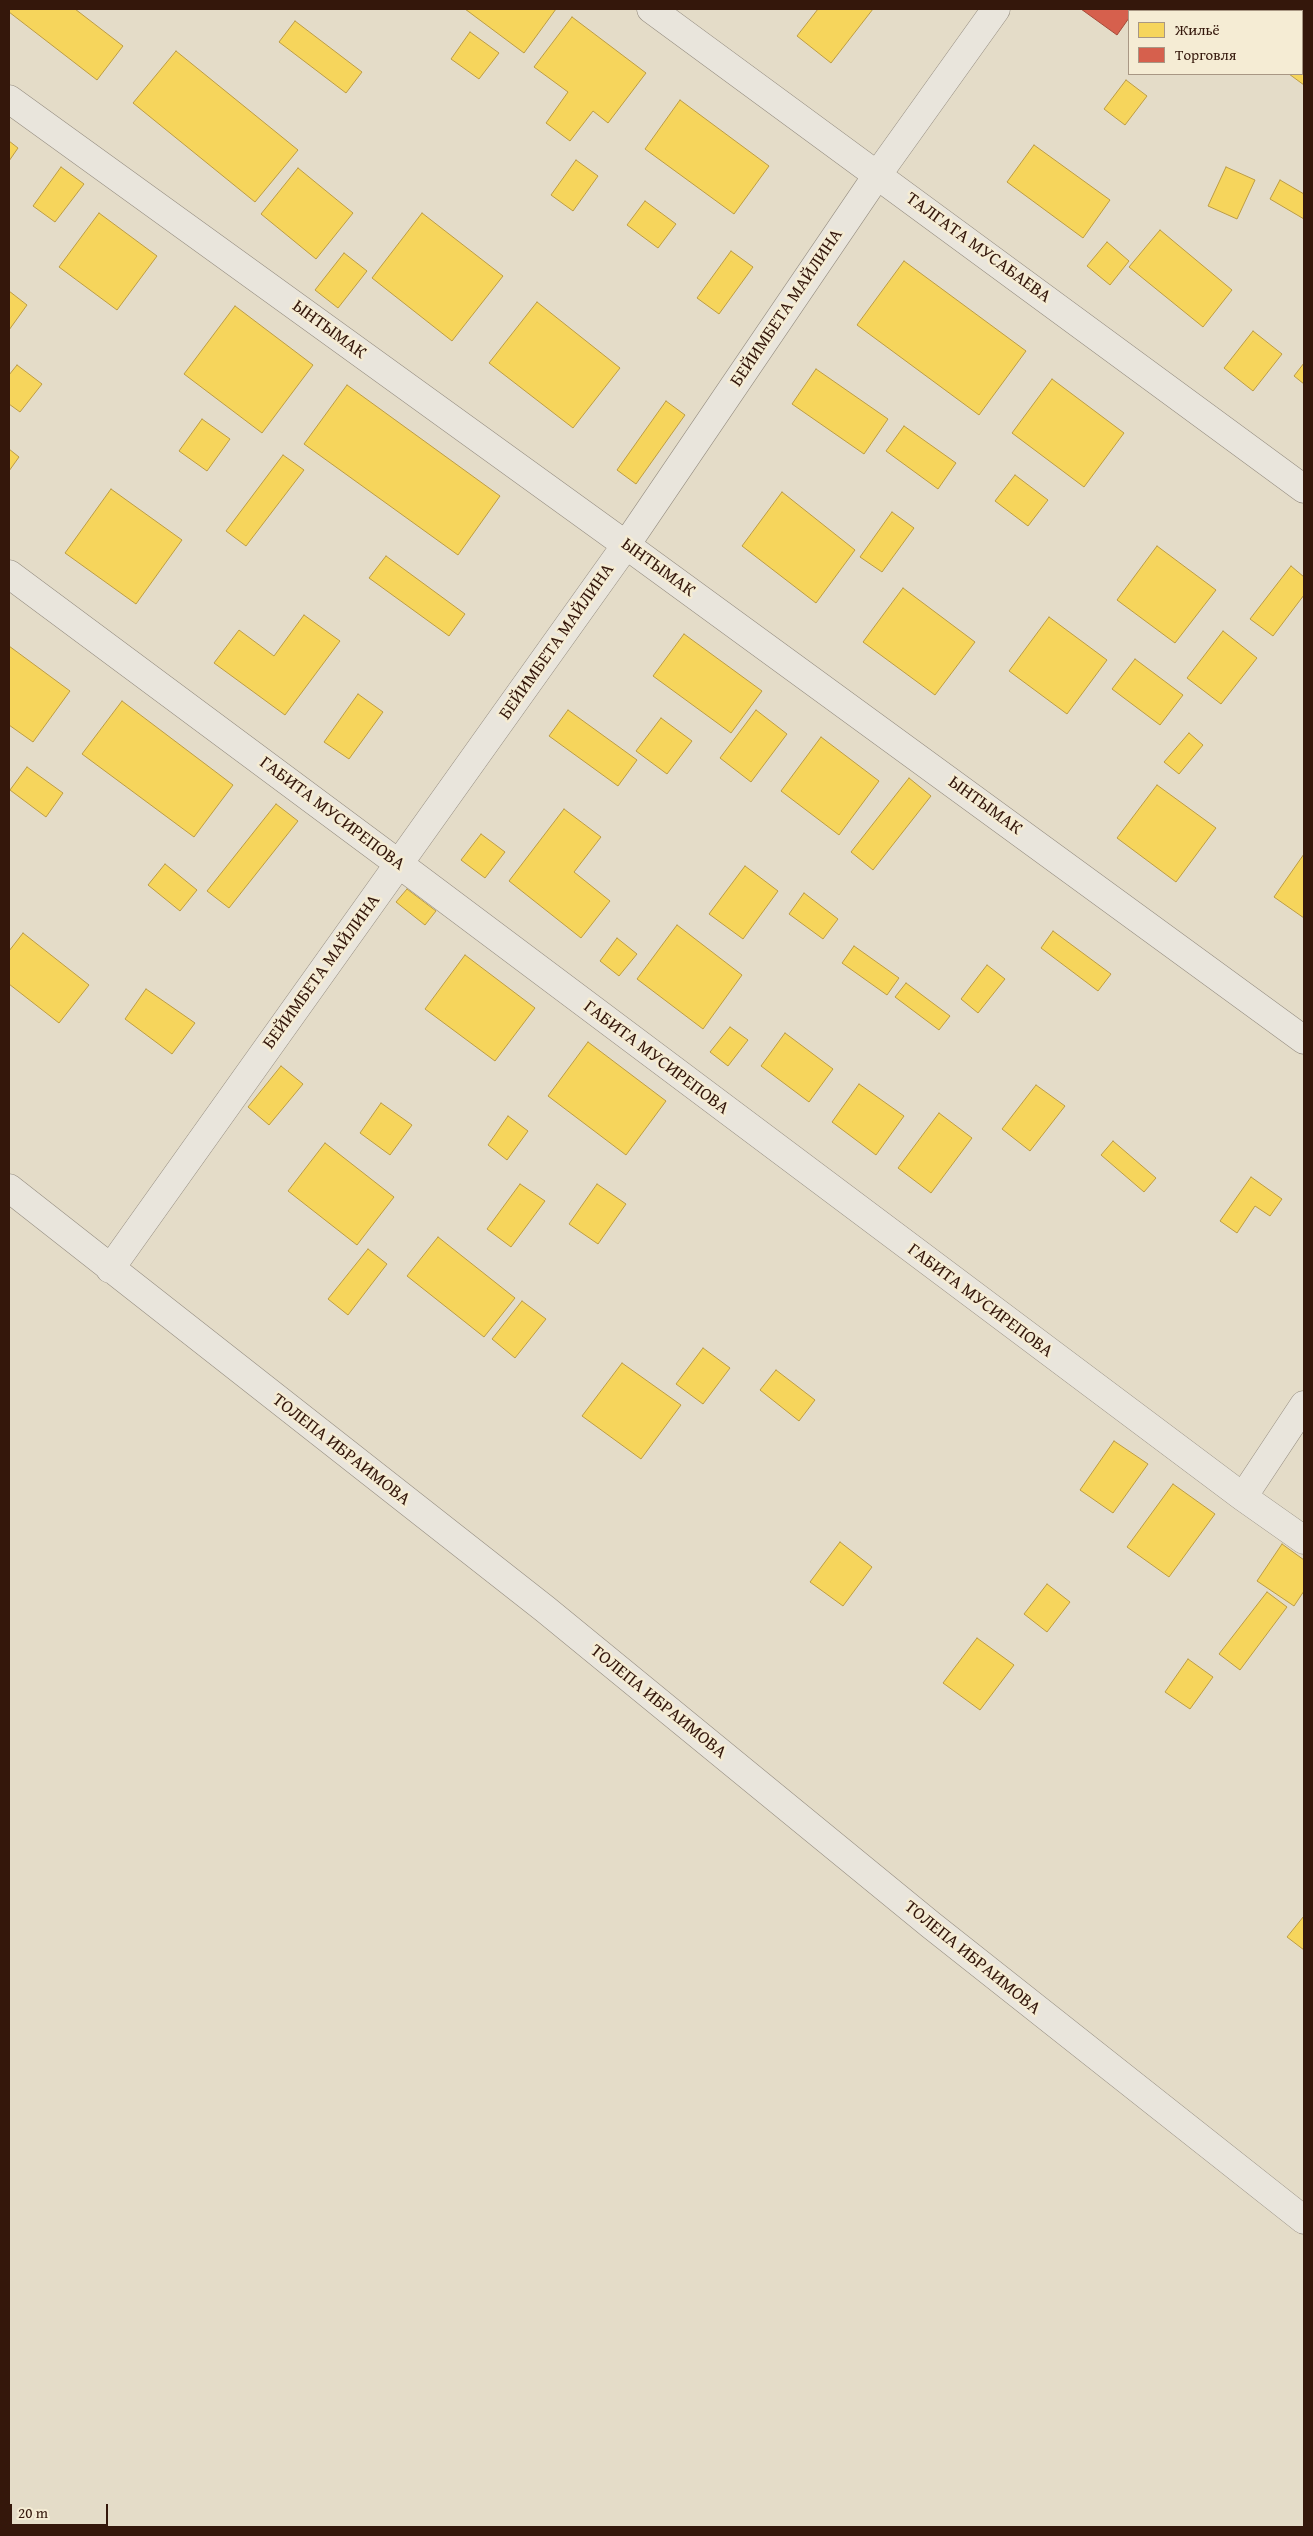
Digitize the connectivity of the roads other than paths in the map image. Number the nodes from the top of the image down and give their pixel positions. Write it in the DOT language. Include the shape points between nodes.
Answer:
graph roads {
  1 [pos="651,9"];
  2 [pos="996,9"];
  3 [pos="9,99"];
  4 [pos="878,174"];
  5 [pos="1304,489"];
  6 [pos="626,545"];
  7 [pos="9,574"];
  8 [pos="399,864"];
  9 [pos="1304,1040"];
  10 [pos="9,1188"];
  11 [pos="110,1269"];
  12 [pos="1304,1405"];
  13 [pos="1243,1497"];
  14 [pos="1304,1540"];
  15 [pos="1304,2220"];
  1 -- 4 [label="street, ТАЛГАТА МУСАБАЕВА"];
  2 -- 4 [label="street, БЕЙИМБЕТА МАЙЛИНА"];
  3 -- 6 [label="street, ЫНТЫМАК"];
  4 -- 5 [label="street, ТАЛГАТА МУСАБАЕВА"];
  4 -- 6 [label="street, БЕЙИМБЕТА МАЙЛИНА"];
  6 -- 8 [label="street, БЕЙИМБЕТА МАЙЛИНА"];
  6 -- 9 [label="street, ЫНТЫМАК"];
  7 -- 8 [label="street, ГАБИТА МУСИРЕПОВА"];
  8 -- 11 [label="street, БЕЙИМБЕТА МАЙЛИНА"];
  8 -- 13 [label="street, ГАБИТА МУСИРЕПОВА"];
  10 -- 11 [label="street, ТОЛЕПА ИБРАИМОВА"];
  11 -- 15 [label="street, ТОЛЕПА ИБРАИМОВА" via="545,1609 931,1925"];
  12 -- 13 [label="street"];
  13 -- 14 [label="street, ГАБИТА МУСИРЕПОВА"];
}
